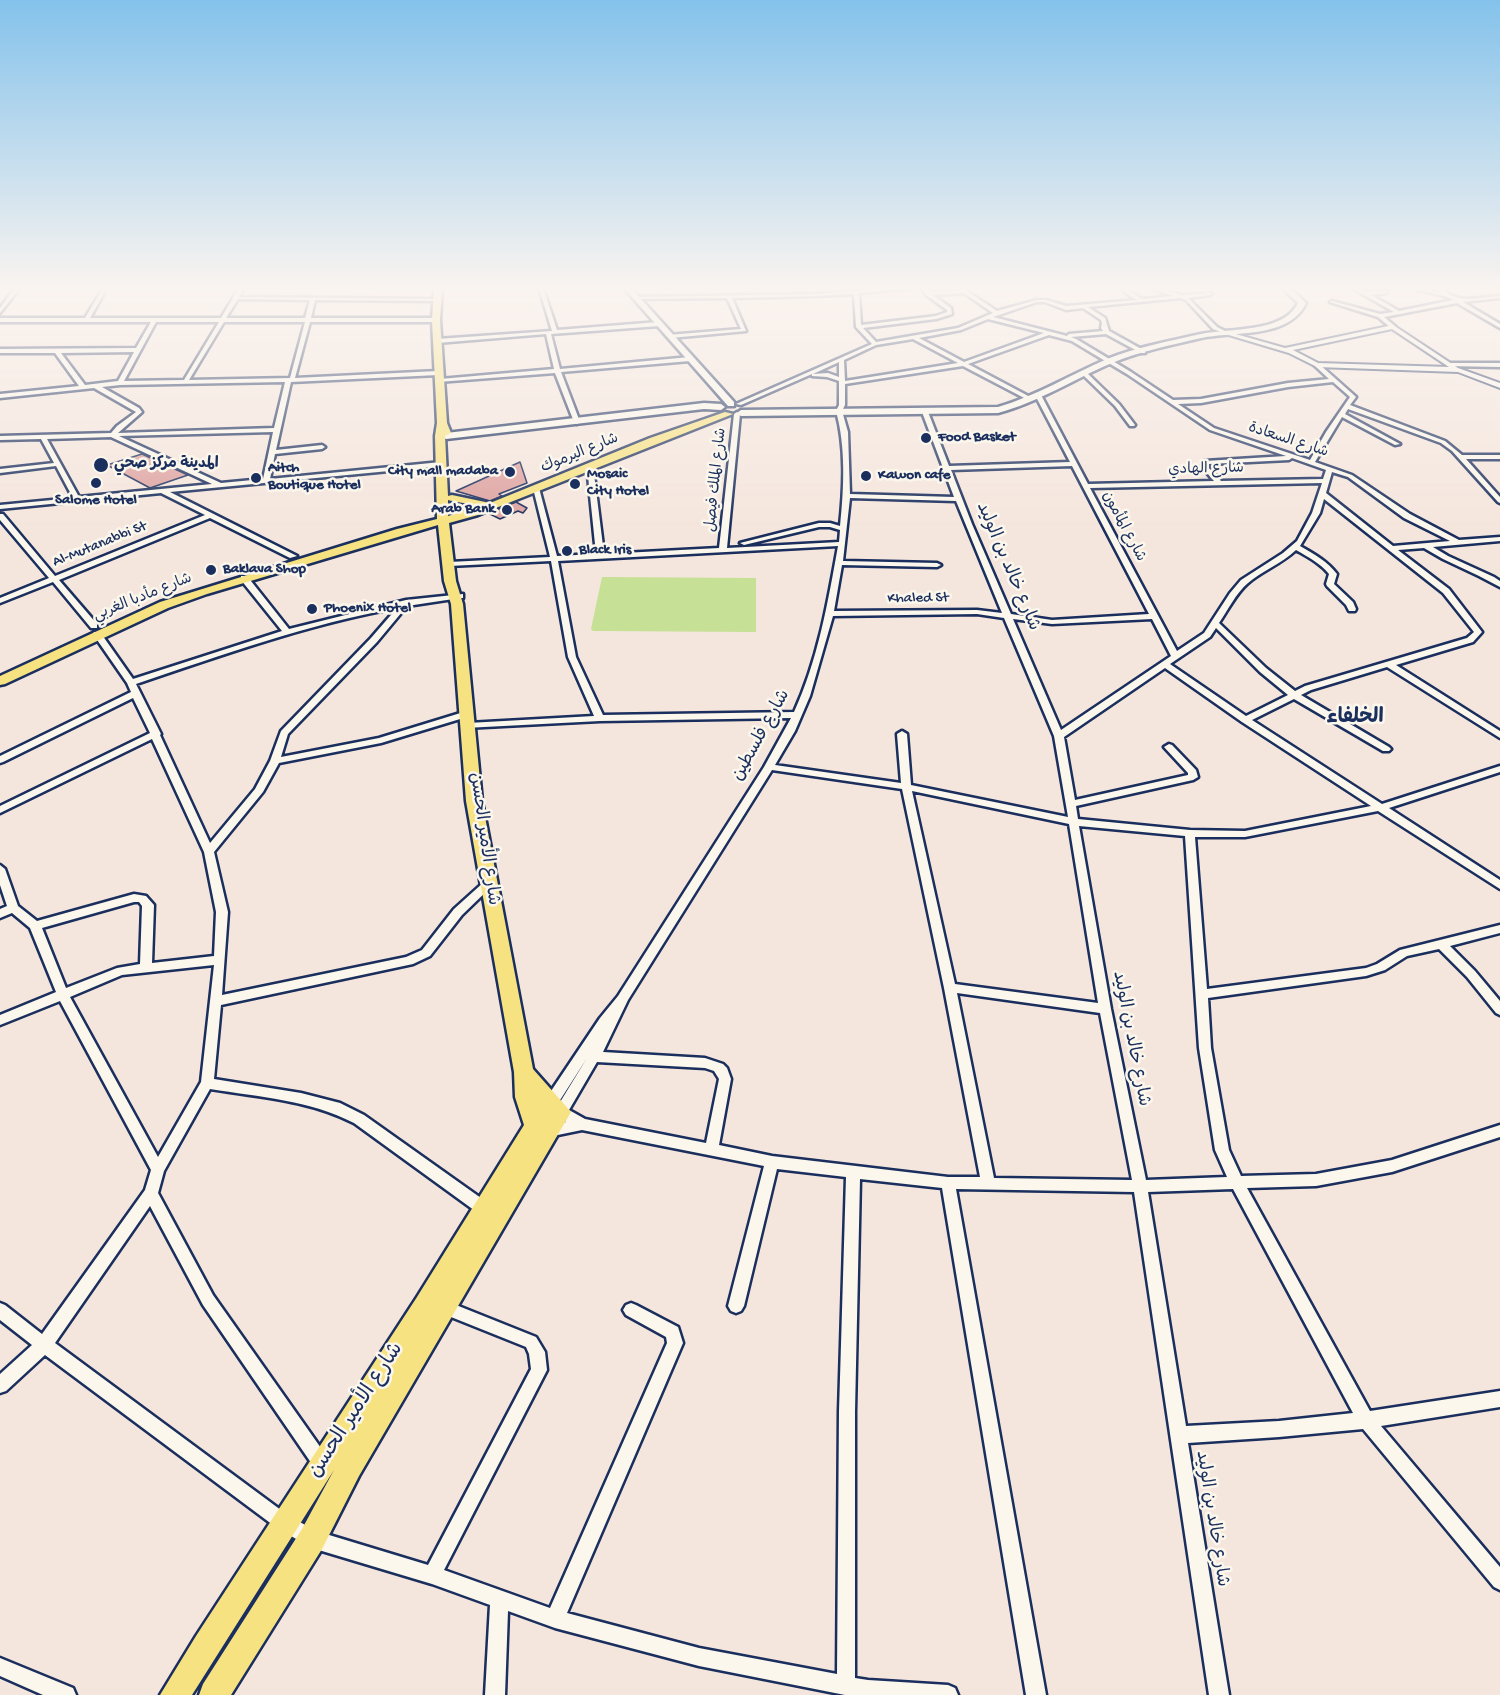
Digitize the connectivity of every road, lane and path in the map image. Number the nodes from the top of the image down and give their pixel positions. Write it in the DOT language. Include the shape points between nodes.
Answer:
graph roads {
  1 [pos="69,367"];
  2 [pos="128,367"];
  3 [pos="194,367"];
  4 [pos="293,367"];
  5 [pos="438,367"];
  6 [pos="557,367"];
  7 [pos="608,367"];
  8 [pos="697,367"];
  9 [pos="825,367"];
  10 [pos="842,367"];
  11 [pos="942,367"];
  12 [pos="970,367"];
  13 [pos="1097,367"];
  14 [pos="1120,367"];
  15 [pos="1320,367"];
  16 [pos="1377,367"];
  17 [pos="1453,367"];
  18 [pos="1459,370"];
  19 [pos="558,372"];
  20 [pos="1084,373"];
  21 [pos="807,375"];
  22 [pos="439,377"];
  23 [pos="290,380"];
  24 [pos="1335,380"];
  25 [pos="186,381"];
  26 [pos="842,382"];
  27 [pos="120,383"];
  28 [pos="96,386"];
  29 [pos="1500,386"];
  30 [pos="83,387"];
  31 [pos="0,396"];
  32 [pos="1034,397"];
  33 [pos="1170,402"];
  34 [pos="1020,404"];
  35 [pos="1349,407"];
  36 [pos="731,409"];
  37 [pos="1045,409"];
  38 [pos="925,412"];
  39 [pos="843,413"];
  40 [pos="1343,415"];
  41 [pos="577,422"];
  42 [pos="1132,425"];
  43 [pos="275,430"];
  44 [pos="113,435"];
  45 [pos="443,436"];
  46 [pos="43,437"];
  47 [pos="0,438"];
  48 [pos="1397,444"];
  49 [pos="322,447"];
  50 [pos="272,452"];
  51 [pos="1295,457"];
  52 [pos="1461,457"];
  53 [pos="1500,458"];
  54 [pos="1312,462"];
  55 [pos="58,464"];
  56 [pos="1073,464"];
  57 [pos="590,466"];
  58 [pos="947,468"];
  59 [pos="1330,468"];
  60 [pos="444,469"];
  61 [pos="0,471"];
  62 [pos="266,480"];
  63 [pos="1325,481"];
  64 [pos="1220,483"];
  65 [pos="219,485"];
  66 [pos="1086,486"];
  67 [pos="536,489"];
  68 [pos="162,490"];
  69 [pos="1322,494"];
  70 [pos="847,496"];
  71 [pos="77,499"];
  72 [pos="448,499"];
  73 [pos="959,499"];
  74 [pos="1500,501"];
  75 [pos="485,504"];
  76 [pos="0,507"];
  77 [pos="211,515"];
  78 [pos="0,516"];
  79 [pos="450,521"];
  80 [pos="414,525"];
  81 [pos="844,529"];
  82 [pos="1500,539"];
  83 [pos="1459,543"];
  84 [pos="842,544"];
  85 [pos="1427,546"];
  86 [pos="1295,547"];
  87 [pos="723,548"];
  88 [pos="1393,548"];
  89 [pos="293,556"];
  90 [pos="600,556"];
  91 [pos="554,558"];
  92 [pos="838,563"];
  93 [pos="453,565"];
  94 [pos="937,565"];
  95 [pos="244,578"];
  96 [pos="52,580"];
  97 [pos="1500,585"];
  98 [pos="457,599"];
  99 [pos="0,601"];
  100 [pos="406,602"];
  101 [pos="1352,609"];
  102 [pos="830,614"];
  103 [pos="1007,614"];
  104 [pos="1154,616"];
  105 [pos="1215,623"];
  106 [pos="96,630"];
  107 [pos="286,632"];
  108 [pos="1176,657"];
  109 [pos="1165,664"];
  110 [pos="1390,664"];
  111 [pos="0,673"];
  112 [pos="0,681"];
  113 [pos="134,688"];
  114 [pos="1293,694"];
  115 [pos="798,715"];
  116 [pos="600,718"];
  117 [pos="468,720"];
  118 [pos="1245,720"];
  119 [pos="156,734"];
  120 [pos="902,734"];
  121 [pos="1500,735"];
  122 [pos="1059,736"];
  123 [pos="1169,747"];
  124 [pos="1386,749"];
  125 [pos="0,760"];
  126 [pos="275,761"];
  127 [pos="769,767"];
  128 [pos="1500,769"];
  129 [pos="906,787"];
  130 [pos="1072,804"];
  131 [pos="1382,807"];
  132 [pos="0,810"];
  133 [pos="1075,822"];
  134 [pos="1190,833"];
  135 [pos="209,852"];
  136 [pos="0,869"];
  137 [pos="1500,871"];
  138 [pos="1486,875"];
  139 [pos="488,885"];
  140 [pos="1500,885"];
  141 [pos="13,908"];
  142 [pos="0,914"];
  143 [pos="35,926"];
  144 [pos="1500,929"];
  145 [pos="1441,944"];
  146 [pos="220,960"];
  147 [pos="146,966"];
  148 [pos="950,988"];
  149 [pos="1201,994"];
  150 [pos="63,995"];
  151 [pos="622,999"];
  152 [pos="216,1001"];
  153 [pos="1105,1009"];
  154 [pos="1500,1010"];
  155 [pos="0,1020"];
  156 [pos="595,1057"];
  157 [pos="207,1083"];
  158 [pos="555,1119"];
  159 [pos="1500,1131"];
  160 [pos="711,1151"];
  161 [pos="772,1162"];
  162 [pos="158,1170"];
  163 [pos="853,1171"];
  164 [pos="948,1183"];
  165 [pos="1237,1183"];
  166 [pos="988,1184"];
  167 [pos="1140,1186"];
  168 [pos="151,1193"];
  169 [pos="483,1208"];
  170 [pos="735,1306"];
  171 [pos="446,1308"];
  172 [pos="0,1310"];
  173 [pos="631,1310"];
  174 [pos="44,1345"];
  175 [pos="0,1384"];
  176 [pos="1500,1399"];
  177 [pos="1366,1420"];
  178 [pos="1180,1435"];
  179 [pos="323,1465"];
  180 [pos="283,1522"];
  181 [pos="312,1539"];
  182 [pos="432,1575"];
  183 [pos="1500,1581"];
  184 [pos="499,1601"];
  185 [pos="555,1619"];
  186 [pos="0,1667"];
  187 [pos="846,1686"];
  188 [pos="868,1693"];
  189 [pos="66,1695"];
  190 [pos="175,1695"];
  191 [pos="214,1695"];
  192 [pos="495,1695"];
  193 [pos="948,1695"];
  194 [pos="1036,1695"];
  195 [pos="1219,1695"];
  1 -- 30 [label="street"];
  2 -- 27 [label="street"];
  3 -- 25 [label="street"];
  4 -- 23 [label="street"];
  5 -- 22 [label="main road, شارع الأمير الحسن"];
  6 -- 19 [label="street"];
  7 -- 19 [label="street"];
  8 -- 36 [label="main road"];
  9 -- 21 [label="street"];
  10 -- 26 [label="street, شارع فلسطين"];
  11 -- 26 [label="street"];
  12 -- 32 [label="street"];
  13 -- 20 [label="main road"];
  14 -- 33 [label="street, شارع السعادة"];
  15 -- 24 [label="street"];
  16 -- 18 [label="street"];
  17 -- 18 [label="street"];
  18 -- 29 [label="street"];
  19 -- 22 [label="street"];
  19 -- 41 [label="street"];
  20 -- 32 [label="main road"];
  20 -- 42 [label="street"];
  21 -- 26 [label="street" via="828,375"];
  21 -- 36 [label="street"];
  22 -- 23 [label="street"];
  22 -- 45 [label="main road, شارع الأمير الحسن"];
  23 -- 25 [label="street"];
  23 -- 43 [label="street"];
  24 -- 33 [label="street" via="1201,401"];
  24 -- 35 [label="street" via="1353,397"];
  25 -- 27 [label="street"];
  26 -- 39 [label="street, شارع فلسطين"];
  27 -- 28 [label="street"];
  28 -- 30 [label="street"];
  28 -- 44 [label="street" via="139,412"];
  30 -- 31 [label="street"];
  32 -- 34 [label="main road"];
  32 -- 37 [label="street, شارع المأمون"];
  33 -- 51 [label="street, شارع السعادة" via="1212,429"];
  34 -- 37 [label="street"];
  34 -- 38 [label="main road" via="986,411"];
  35 -- 40 [label="street"];
  35 -- 52 [label="street" via="1436,438"];
  36 -- 39 [label="main road"];
  36 -- 41 [label="main road" via="708,406"];
  36 -- 57 [label="main road, شارع اليرموك"];
  36 -- 75 [label="main road, شارع اليرموك"];
  36 -- 87 [label="street, شارع الملك فيصل"];
  37 -- 56 [label="street, شارع المأمون"];
  38 -- 39 [label="main road"];
  38 -- 58 [label="street, شارع خالد بن الوليد"];
  39 -- 70 [label="street, شارع فلسطين"];
  40 -- 48 [label="street"];
  40 -- 54 [label="street"];
  41 -- 45 [label="main road"];
  43 -- 44 [label="street"];
  43 -- 50 [label="street"];
  44 -- 46 [label="street"];
  44 -- 65 [label="street"];
  45 -- 60 [label="main road, شارع الأمير الحسن"];
  46 -- 47 [label="street"];
  46 -- 55 [label="street"];
  49 -- 50 [label="street"];
  50 -- 62 [label="street"];
  51 -- 54 [label="street, شارع السعادة"];
  51 -- 64 [label="street" via="1205,464"];
  52 -- 53 [label="street"];
  52 -- 74 [label="street"];
  54 -- 59 [label="street, شارع السعادة"];
  55 -- 61 [label="street"];
  55 -- 71 [label="street"];
  56 -- 58 [label="street"];
  56 -- 66 [label="street, شارع المأمون"];
  57 -- 67 [label="main road, شارع اليرموك"];
  57 -- 90 [label="street"];
  58 -- 73 [label="street, شارع خالد بن الوليد"];
  59 -- 63 [label="street"];
  59 -- 83 [label="street, شارع السعادة" via="1350,476 1407,516"];
  60 -- 62 [label="street"];
  60 -- 72 [label="main road, شارع الأمير الحسن"];
  62 -- 65 [label="street"];
  63 -- 64 [label="street, شارع الهادي"];
  63 -- 69 [label="street"];
  64 -- 66 [label="street, شارع الهادي"];
  65 -- 68 [label="street"];
  66 -- 104 [label="street, شارع المأمون"];
  67 -- 79 [label="main road, شارع اليرموك"];
  67 -- 91 [label="street"];
  68 -- 71 [label="street"];
  68 -- 77 [label="street"];
  69 -- 86 [label="street" via="1308,529"];
  69 -- 88 [label="street"];
  70 -- 73 [label="street"];
  70 -- 81 [label="street, شارع فلسطين"];
  71 -- 76 [label="street"];
  72 -- 75 [label="main road"];
  72 -- 79 [label="main road, شارع الأمير الحسن"];
  72 -- 80 [label="main road"];
  73 -- 103 [label="street, شارع خالد بن الوليد"];
  75 -- 79 [label="main road, شارع اليرموك"];
  77 -- 89 [label="street"];
  77 -- 96 [label="street, Al-Mutanabbi St"];
  78 -- 96 [label="street"];
  79 -- 80 [label="main road, شارع مأدبا الغربي"];
  79 -- 93 [label="main road, شارع الأمير الحسن"];
  80 -- 89 [label="main road, شارع مأدبا الغربي"];
  80 -- 95 [label="main road, شارع مأدبا الغربي"];
  81 -- 84 [label="street, شارع فلسطين"];
  81 -- 87 [label="street" via="819,525"];
  82 -- 83 [label="street"];
  83 -- 85 [label="street"];
  84 -- 87 [label="street"];
  84 -- 92 [label="street, شارع فلسطين"];
  85 -- 88 [label="street"];
  85 -- 97 [label="street"];
  86 -- 101 [label="street" via="1328,568 1333,574 1330,584"];
  86 -- 105 [label="street" via="1244,582"];
  87 -- 90 [label="street"];
  88 -- 110 [label="street" via="1446,591 1478,632 1470,640"];
  89 -- 106 [label="main road, شارع مأدبا الغربي" via="139,606"];
  90 -- 91 [label="street"];
  91 -- 93 [label="street"];
  91 -- 116 [label="street" via="572,657"];
  92 -- 94 [label="street"];
  92 -- 102 [label="street, شارع فلسطين"];
  93 -- 98 [label="main road, شارع الأمير الحسن"];
  95 -- 106 [label="main road, شارع مأدبا الغربي"];
  95 -- 107 [label="street"];
  96 -- 99 [label="street, Al-Mutanabbi St"];
  96 -- 106 [label="street"];
  98 -- 100 [label="street"];
  98 -- 117 [label="main road, شارع الأمير الحسن"];
  100 -- 107 [label="street"];
  100 -- 126 [label="street" via="284,733"];
  102 -- 103 [label="street, Khaled St"];
  102 -- 115 [label="street, شارع فلسطين"];
  103 -- 104 [label="street, Khaled St" via="1067,622"];
  103 -- 122 [label="street, شارع خالد بن الوليد"];
  104 -- 108 [label="street, شارع المأمون"];
  105 -- 108 [label="street" via="1200,641"];
  105 -- 114 [label="street"];
  106 -- 111 [label="main road, شارع مأدبا الغربي"];
  106 -- 112 [label="main road, شارع مأدبا الغربي"];
  106 -- 113 [label="street"];
  107 -- 113 [label="street"];
  108 -- 109 [label="street"];
  109 -- 118 [label="street"];
  109 -- 122 [label="street"];
  110 -- 114 [label="street"];
  110 -- 121 [label="street"];
  113 -- 119 [label="street"];
  113 -- 125 [label="street"];
  114 -- 118 [label="street"];
  114 -- 124 [label="street"];
  115 -- 116 [label="street"];
  115 -- 127 [label="street, شارع فلسطين"];
  116 -- 117 [label="street"];
  117 -- 126 [label="street"];
  117 -- 139 [label="main road, شارع الأمير الحسن" via="474,801"];
  118 -- 131 [label="street"];
  119 -- 132 [label="street"];
  119 -- 135 [label="street"];
  120 -- 129 [label="street"];
  122 -- 130 [label="street, شارع خالد بن الوليد"];
  123 -- 130 [label="street" via="1193,772 1193,777"];
  126 -- 135 [label="street" via="259,790"];
  127 -- 129 [label="street"];
  127 -- 151 [label="street, شارع فلسطين"];
  128 -- 131 [label="street"];
  129 -- 133 [label="street"];
  129 -- 148 [label="street"];
  130 -- 133 [label="street, شارع خالد بن الوليد"];
  131 -- 134 [label="street" via="1245,834"];
  131 -- 138 [label="street"];
  133 -- 134 [label="street"];
  133 -- 153 [label="street, شارع خالد بن الوليد"];
  134 -- 149 [label="street"];
  135 -- 146 [label="street" via="222,912"];
  136 -- 141 [label="street"];
  137 -- 138 [label="street"];
  138 -- 140 [label="street"];
  139 -- 152 [label="street" via="458,912 426,952 408,961"];
  139 -- 158 [label="main road, شارع الأمير الحسن" via="524,1072 527,1107"];
  141 -- 142 [label="street"];
  141 -- 143 [label="street"];
  143 -- 147 [label="street" via="142,899 148,905"];
  143 -- 150 [label="street"];
  144 -- 145 [label="street"];
  145 -- 149 [label="street" via="1404,953 1366,972"];
  145 -- 154 [label="street"];
  146 -- 147 [label="street"];
  146 -- 152 [label="street"];
  147 -- 150 [label="street" via="121,970"];
  148 -- 153 [label="street"];
  148 -- 166 [label="street"];
  149 -- 165 [label="street" via="1205,1048 1222,1150"];
  150 -- 155 [label="street"];
  150 -- 162 [label="street"];
  151 -- 156 [label="street, شارع فلسطين"];
  151 -- 158 [label="street, شارع فلسطين" via="604,1021"];
  152 -- 157 [label="street"];
  153 -- 167 [label="street, شارع خالد بن الوليد"];
  156 -- 158 [label="street, شارع فلسطين"];
  156 -- 160 [label="street" via="718,1066 725,1079"];
  157 -- 162 [label="street"];
  157 -- 169 [label="street" via="290,1095 335,1107 359,1119"];
  158 -- 160 [label="street"];
  158 -- 169 [label="main road, شارع الأمير الحسن"];
  158 -- 171 [label="main road, شارع الأمير الحسن"];
  159 -- 165 [label="street" via="1392,1166 1316,1180"];
  160 -- 161 [label="street"];
  161 -- 163 [label="street"];
  161 -- 170 [label="street"];
  162 -- 168 [label="street"];
  163 -- 164 [label="street"];
  163 -- 187 [label="street"];
  164 -- 166 [label="street"];
  164 -- 194 [label="street"];
  165 -- 167 [label="street"];
  165 -- 177 [label="street"];
  166 -- 167 [label="street"];
  167 -- 178 [label="street, شارع خالد بن الوليد"];
  168 -- 174 [label="street"];
  168 -- 179 [label="street" via="208,1300"];
  169 -- 179 [label="main road, شارع الأمير الحسن"];
  171 -- 181 [label="main road, شارع الأمير الحسن" via="350,1467"];
  171 -- 182 [label="street" via="531,1342 537,1352 539,1370"];
  172 -- 174 [label="street"];
  173 -- 185 [label="street" via="673,1332 675,1343"];
  174 -- 175 [label="street"];
  174 -- 180 [label="street"];
  176 -- 177 [label="street"];
  177 -- 178 [label="street"];
  177 -- 183 [label="street"];
  178 -- 195 [label="street, شارع خالد بن الوليد"];
  179 -- 180 [label="main road, شارع الأمير الحسن"];
  180 -- 181 [label="street"];
  180 -- 190 [label="main road, شارع الأمير الحسن"];
  181 -- 182 [label="street"];
  181 -- 191 [label="main road, شارع الأمير الحسن"];
  182 -- 184 [label="street"];
  184 -- 185 [label="street"];
  184 -- 192 [label="street"];
  185 -- 187 [label="street" via="699,1657"];
  186 -- 189 [label="street"];
  187 -- 188 [label="street"];
  188 -- 193 [label="street"];
}
